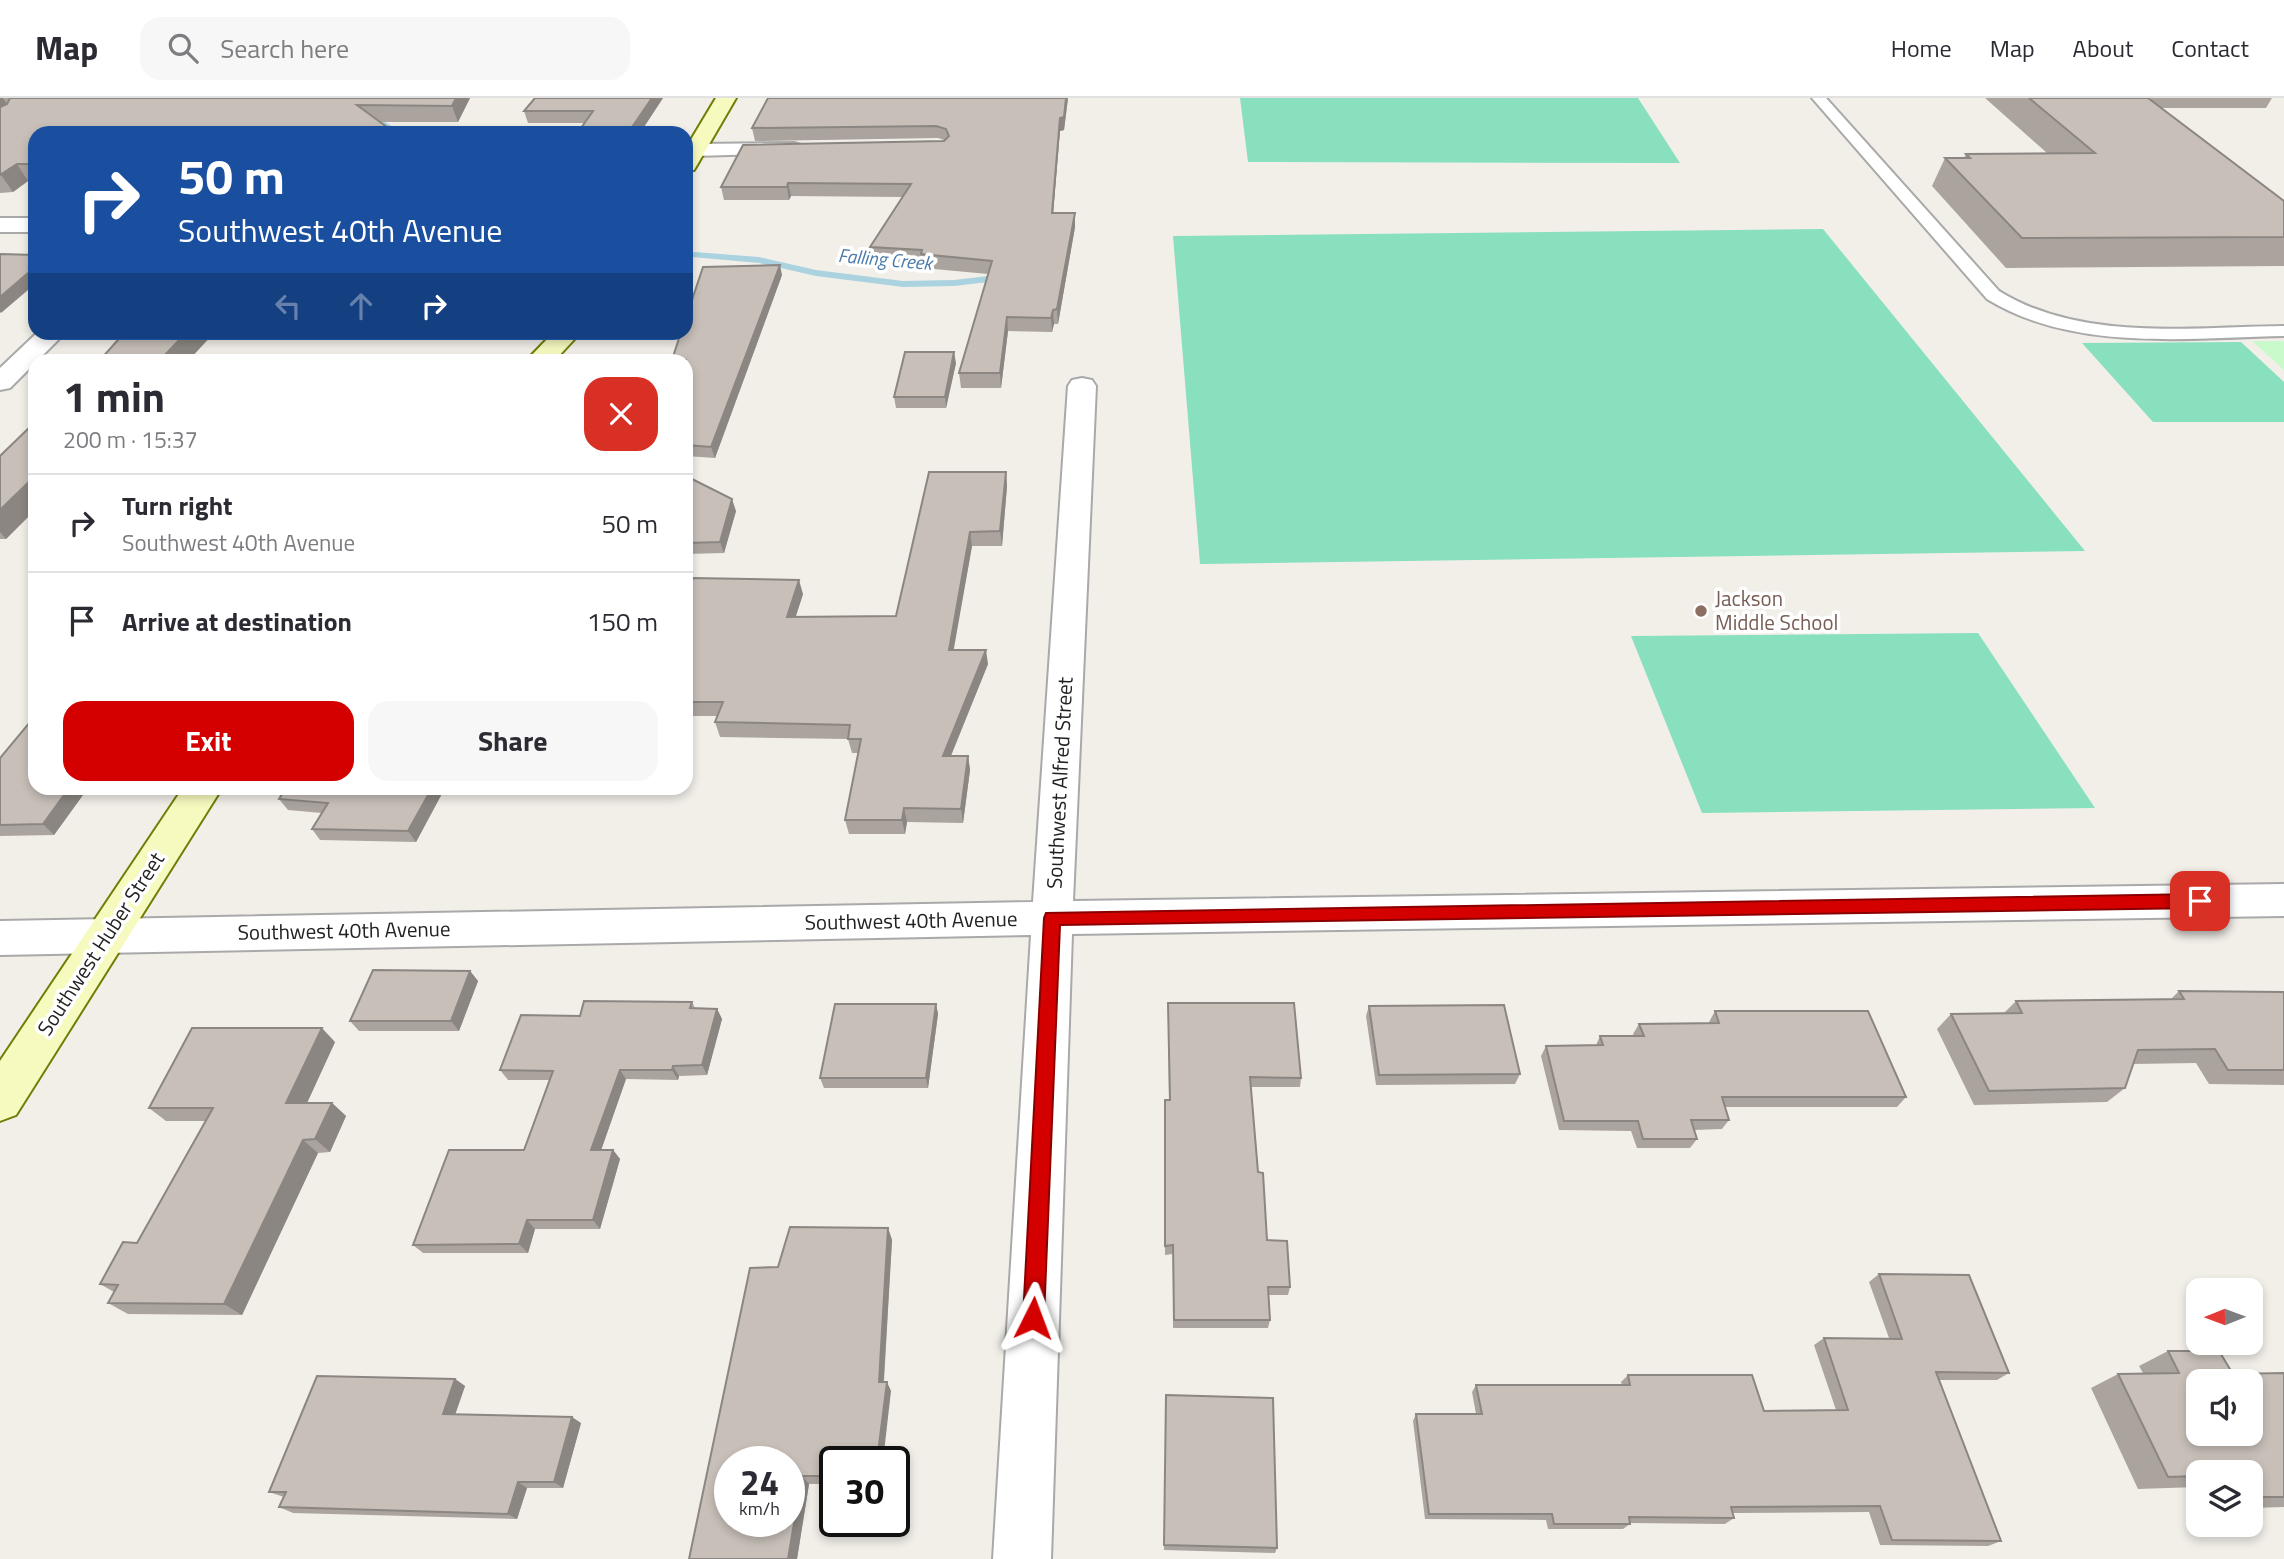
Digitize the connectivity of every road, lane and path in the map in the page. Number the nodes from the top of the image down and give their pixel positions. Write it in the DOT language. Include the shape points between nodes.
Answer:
graph roads {
  1 [pos="726,98"];
  2 [pos="1819,98"];
  3 [pos="816,149"];
  4 [pos="693,153"];
  5 [pos="693,158"];
  6 [pos="0,225"];
  7 [pos="28,225"];
  8 [pos="2284,331"];
  9 [pos="45,340"];
  10 [pos="561,340"];
  11 [pos="30,354"];
  12 [pos="546,354"];
  13 [pos="28,356"];
  14 [pos="0,382"];
  15 [pos="1082,386"];
  16 [pos="198,795"];
  17 [pos="2284,900"];
  18 [pos="1052,918"];
  19 [pos="107,936"];
  20 [pos="0,938"];
  21 [pos="0,1100"];
  22 [pos="1022,1559"];
  1 -- 4 [label="street"];
  2 -- 8 [label="lane" via="1993,295 2013,309 2061,324 2128,331"];
  3 -- 5 [label="street"];
  6 -- 7 [label="street"];
  9 -- 11 [label="street"];
  10 -- 12 [label="street"];
  13 -- 14 [label="street"];
  15 -- 18 [label="street, Southwest Alfred Street"];
  16 -- 19 [label="street, Southwest Huber Street"];
  17 -- 18 [label="street, Southwest 40th Avenue"];
  18 -- 19 [label="street, Southwest 40th Avenue"];
  18 -- 22 [label="street, Southwest Alfred Street"];
  19 -- 20 [label="street, Southwest 40th Avenue"];
  19 -- 21 [label="street, Southwest Huber Street"];
}
